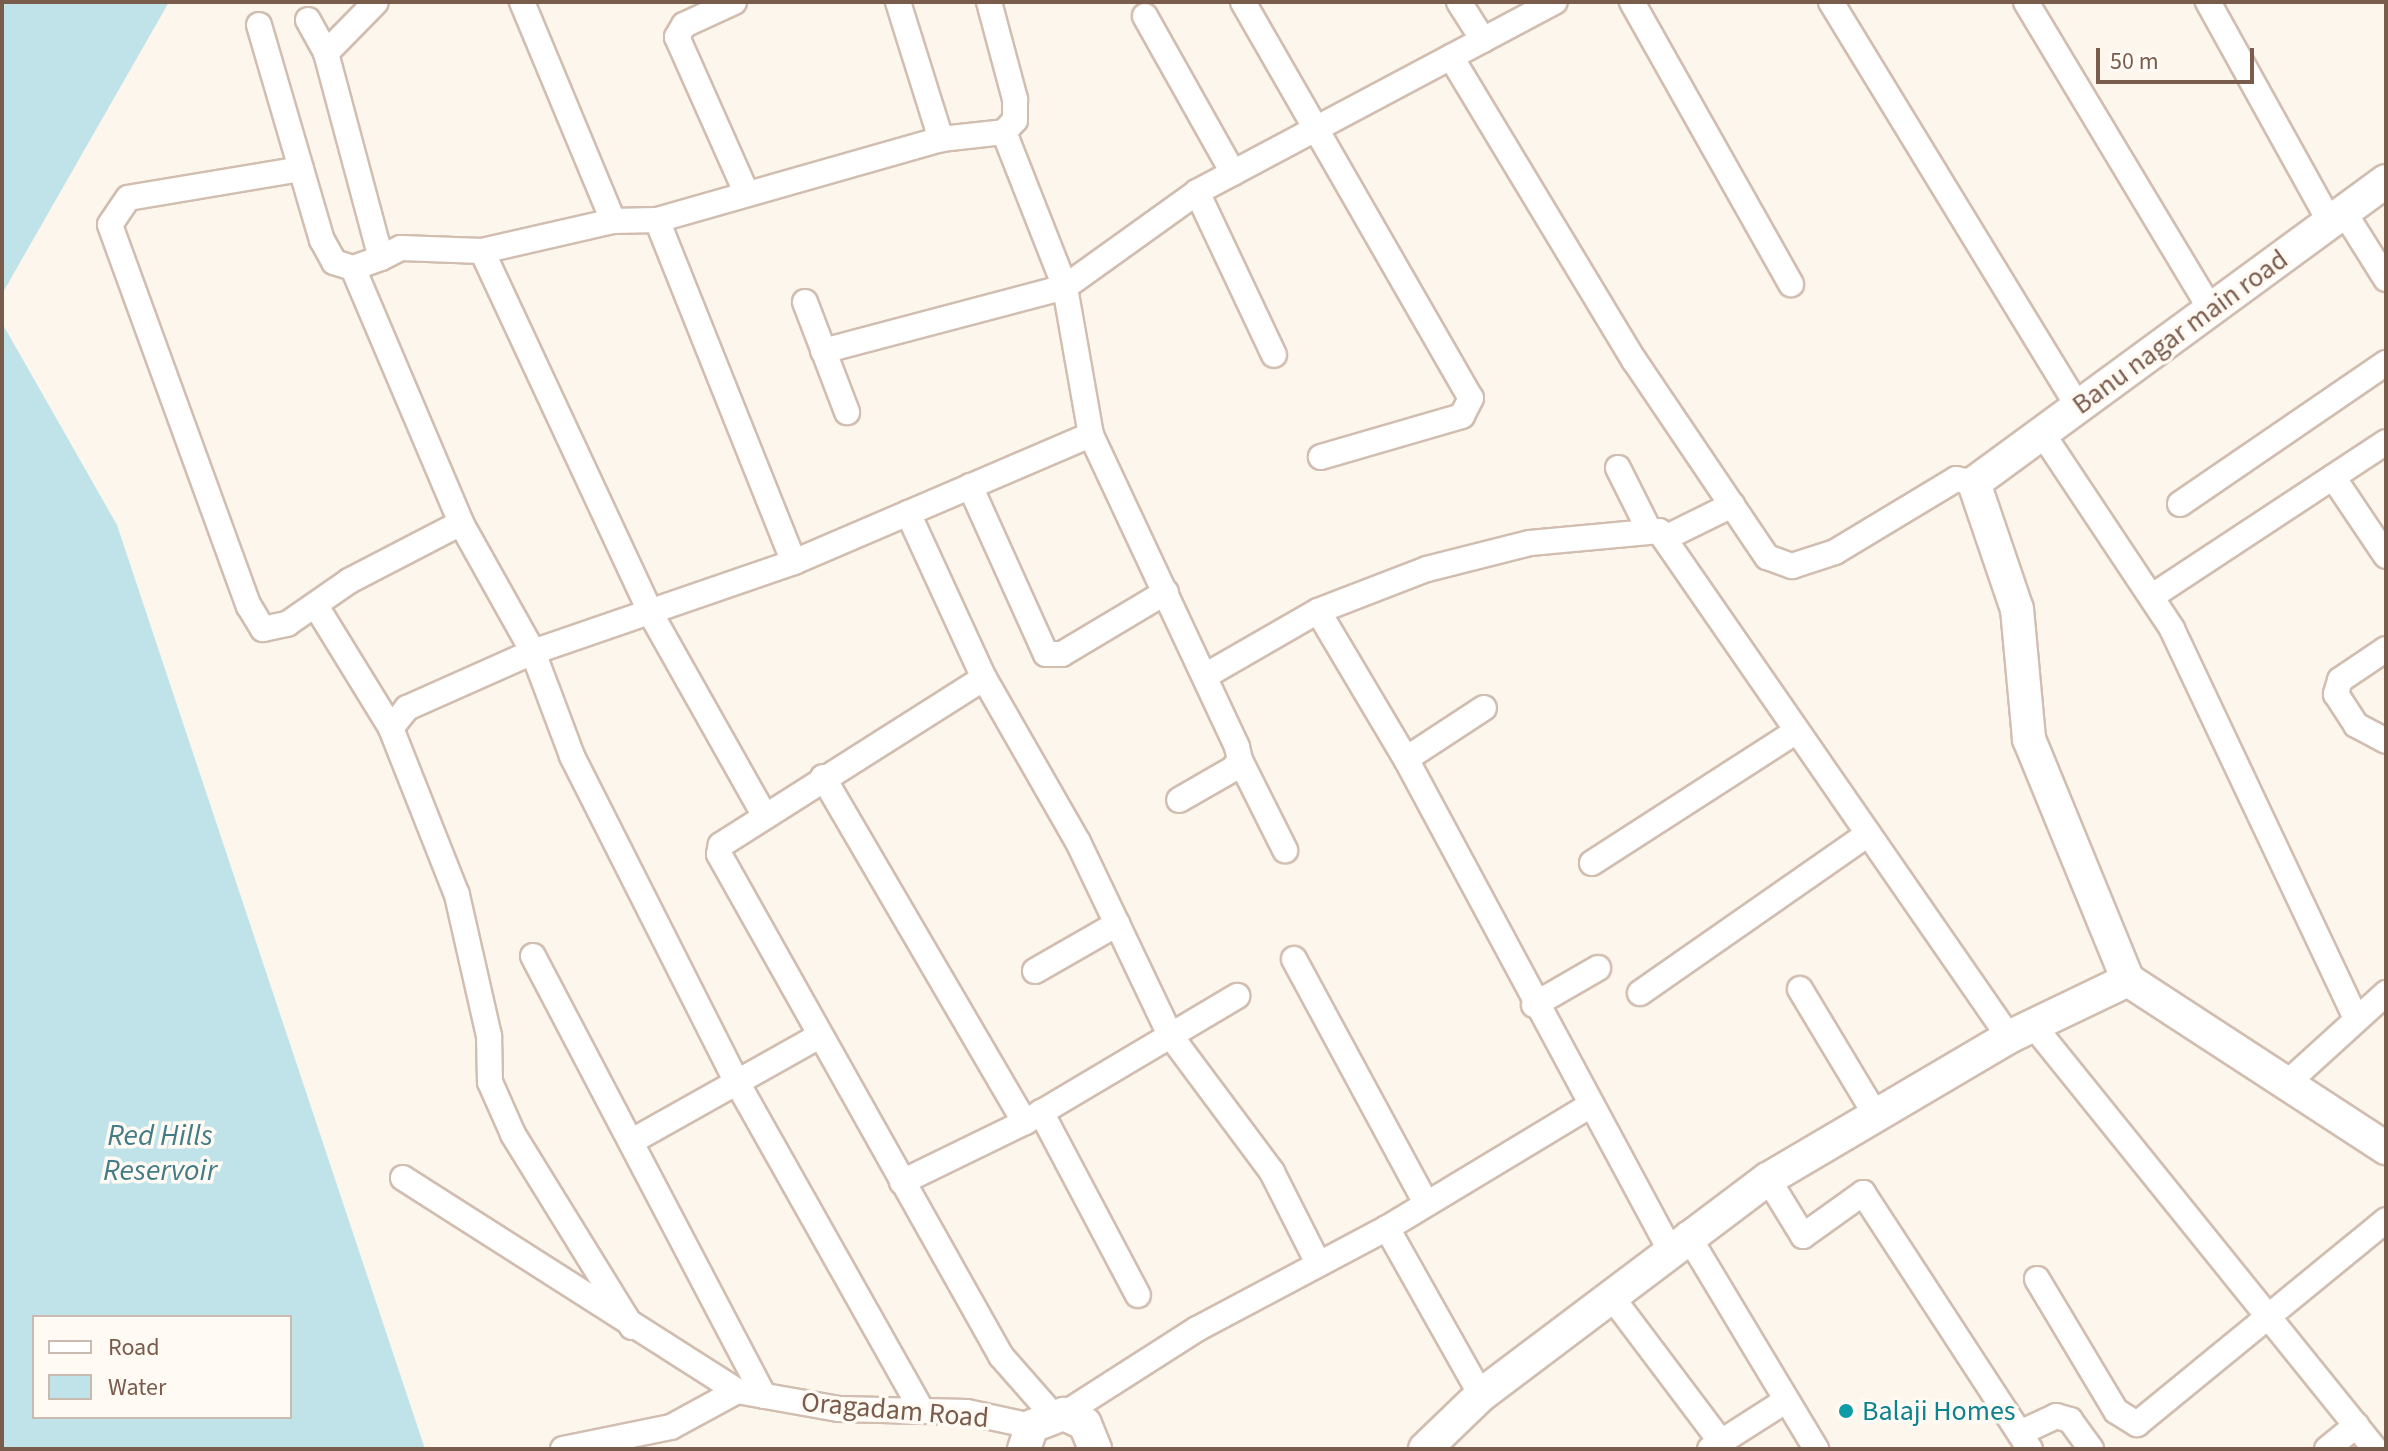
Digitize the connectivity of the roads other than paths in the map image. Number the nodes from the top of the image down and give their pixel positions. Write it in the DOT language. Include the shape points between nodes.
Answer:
graph roads {
  1 [pos="376,2"];
  2 [pos="522,2"];
  3 [pos="734,2"];
  4 [pos="898,2"];
  5 [pos="989,2"];
  6 [pos="1243,2"];
  7 [pos="1459,2"];
  8 [pos="1555,2"];
  9 [pos="1632,2"];
  10 [pos="1831,2"];
  11 [pos="2026,2"];
  12 [pos="2208,2"];
  13 [pos="1145,16"];
  14 [pos="308,20"];
  15 [pos="259,25"];
  16 [pos="1483,40"];
  17 [pos="326,53"];
  18 [pos="1451,57"];
  19 [pos="1321,128"];
  20 [pos="1004,132"];
  21 [pos="941,139"];
  22 [pos="301,169"];
  23 [pos="1233,173"];
  24 [pos="2386,181"];
  25 [pos="745,190"];
  26 [pos="1197,192"];
  27 [pos="2337,217"];
  28 [pos="657,220"];
  29 [pos="613,221"];
  30 [pos="482,251"];
  31 [pos="381,258"];
  32 [pos="353,268"];
  33 [pos="2386,279"];
  34 [pos="1791,284"];
  35 [pos="1065,287"];
  36 [pos="805,302"];
  37 [pos="2211,310"];
  38 [pos="823,351"];
  39 [pos="1274,355"];
  40 [pos="2386,363"];
  41 [pos="2078,407"];
  42 [pos="847,412"];
  43 [pos="2042,433"];
  44 [pos="1091,435"];
  45 [pos="2386,442"];
  46 [pos="1321,457"];
  47 [pos="1618,468"];
  48 [pos="2333,477"];
  49 [pos="1974,483"];
  50 [pos="970,486"];
  51 [pos="2180,504"];
  52 [pos="1732,505"];
  53 [pos="908,513"];
  54 [pos="461,523"];
  55 [pos="1657,533"];
  56 [pos="2386,556"];
  57 [pos="794,562"];
  58 [pos="1166,592"];
  59 [pos="2154,595"];
  60 [pos="316,606"];
  61 [pos="1318,611"];
  62 [pos="651,614"];
  63 [pos="2386,649"];
  64 [pos="533,652"];
  65 [pos="1205,676"];
  66 [pos="984,678"];
  67 [pos="1484,708"];
  68 [pos="391,728"];
  69 [pos="1794,733"];
  70 [pos="2386,741"];
  71 [pos="1406,759"];
  72 [pos="1240,760"];
  73 [pos="823,777"];
  74 [pos="1179,800"];
  75 [pos="765,816"];
  76 [pos="1868,834"];
  77 [pos="1285,850"];
  78 [pos="1592,863"];
  79 [pos="1117,924"];
  80 [pos="533,956"];
  81 [pos="1294,959"];
  82 [pos="1598,968"];
  83 [pos="1035,971"];
  84 [pos="2128,980"];
  85 [pos="1800,989"];
  86 [pos="1640,993"];
  87 [pos="2386,993"];
  88 [pos="1237,996"];
  89 [pos="1534,1005"];
  90 [pos="2356,1018"];
  91 [pos="2021,1031"];
  92 [pos="1170,1035"];
  93 [pos="819,1036"];
  94 [pos="738,1084"];
  95 [pos="2285,1085"];
  96 [pos="1589,1106"];
  97 [pos="1875,1114"];
  98 [pos="1033,1117"];
  99 [pos="634,1140"];
  100 [pos="2386,1148"];
  101 [pos="403,1178"];
  102 [pos="1768,1179"];
  103 [pos="902,1182"];
  104 [pos="1426,1203"];
  105 [pos="2386,1220"];
  106 [pos="1387,1228"];
  107 [pos="1678,1241"];
  108 [pos="1318,1263"];
  109 [pos="2037,1279"];
  110 [pos="1138,1295"];
  111 [pos="1611,1296"];
  112 [pos="2269,1320"];
  113 [pos="632,1327"];
  114 [pos="737,1391"];
  115 [pos="1481,1395"];
  116 [pos="764,1396"];
  117 [pos="1785,1401"];
  118 [pos="922,1411"];
  119 [pos="2357,1425"];
  120 [pos="1043,1426"];
  121 [pos="675,1438"];
  122 [pos="2025,1441"];
  123 [pos="1716,1446"];
  124 [pos="563,1449"];
  125 [pos="1095,1449"];
  126 [pos="1425,1449"];
  127 [pos="1816,1449"];
  128 [pos="2091,1449"];
  129 [pos="2327,1449"];
  130 [pos="2375,1449"];
  1 -- 17 [label="street"];
  2 -- 29 [label="street"];
  3 -- 25 [label="street" via="684,25 677,37"];
  4 -- 21 [label="street"];
  5 -- 20 [label="street" via="1015,99 1015,120"];
  6 -- 19 [label="street"];
  7 -- 16 [label="street"];
  8 -- 16 [label="street"];
  9 -- 34 [label="street"];
  10 -- 41 [label="street"];
  11 -- 37 [label="street"];
  12 -- 27 [label="street"];
  13 -- 23 [label="street"];
  14 -- 17 [label="street"];
  15 -- 22 [label="street"];
  16 -- 18 [label="street"];
  17 -- 31 [label="street"];
  18 -- 19 [label="street"];
  18 -- 52 [label="street" via="1634,360"];
  19 -- 23 [label="street"];
  19 -- 46 [label="street" via="1471,407 1462,416"];
  20 -- 21 [label="street"];
  20 -- 35 [label="street"];
  21 -- 25 [label="street"];
  22 -- 32 [label="street" via="322,240 334,262"];
  22 -- 60 [label="street" via="128,198 110,225 249,606 263,629"];
  23 -- 26 [label="street"];
  24 -- 27 [label="street, Banu nagar main road"];
  25 -- 28 [label="street"];
  26 -- 35 [label="street"];
  26 -- 39 [label="street"];
  27 -- 33 [label="street"];
  27 -- 37 [label="street, Banu nagar main road"];
  28 -- 29 [label="street"];
  28 -- 57 [label="street"];
  29 -- 30 [label="street"];
  30 -- 31 [label="street" via="401,248"];
  30 -- 62 [label="street"];
  31 -- 32 [label="street"];
  32 -- 54 [label="street"];
  35 -- 38 [label="street"];
  35 -- 44 [label="street"];
  36 -- 38 [label="street"];
  37 -- 41 [label="street, Banu nagar main road"];
  38 -- 42 [label="street"];
  40 -- 51 [label="street"];
  41 -- 43 [label="street, Banu nagar main road"];
  43 -- 49 [label="street, Banu nagar main road"];
  43 -- 59 [label="street"];
  44 -- 50 [label="street"];
  44 -- 58 [label="street"];
  45 -- 48 [label="street"];
  47 -- 55 [label="street"];
  48 -- 56 [label="street"];
  48 -- 59 [label="street"];
  49 -- 52 [label="street" via="1956,479 1835,552 1792,566 1767,557"];
  49 -- 84 [label="street" via="2017,609 2029,739"];
  50 -- 53 [label="street"];
  50 -- 58 [label="street" via="1051,656"];
  52 -- 55 [label="street"];
  53 -- 57 [label="street"];
  53 -- 66 [label="street"];
  54 -- 60 [label="street" via="349,581"];
  54 -- 64 [label="street"];
  55 -- 61 [label="street" via="1482,554"];
  55 -- 69 [label="street"];
  57 -- 62 [label="street"];
  58 -- 65 [label="street"];
  59 -- 90 [label="street"];
  60 -- 68 [label="street"];
  61 -- 65 [label="street"];
  61 -- 71 [label="street"];
  62 -- 64 [label="street"];
  62 -- 75 [label="street"];
  63 -- 70 [label="street" via="2340,680 2336,694 2356,725"];
  64 -- 68 [label="street" via="407,708"];
  64 -- 94 [label="street" via="572,756"];
  65 -- 72 [label="street"];
  66 -- 73 [label="street"];
  66 -- 79 [label="street"];
  67 -- 71 [label="street"];
  68 -- 113 [label="street" via="457,895 489,1036 490,1082 513,1134"];
  69 -- 76 [label="street"];
  69 -- 78 [label="street"];
  71 -- 89 [label="street"];
  72 -- 74 [label="street"];
  72 -- 77 [label="street"];
  73 -- 75 [label="street"];
  73 -- 98 [label="street"];
  75 -- 93 [label="street" via="721,845 720,861"];
  76 -- 86 [label="street"];
  76 -- 91 [label="street"];
  79 -- 83 [label="street"];
  79 -- 92 [label="street"];
  80 -- 99 [label="street"];
  81 -- 104 [label="street"];
  82 -- 89 [label="street"];
  84 -- 91 [label="street"];
  84 -- 95 [label="street"];
  85 -- 97 [label="street"];
  87 -- 90 [label="street"];
  88 -- 92 [label="street"];
  89 -- 96 [label="street"];
  90 -- 95 [label="street"];
  91 -- 97 [label="street"];
  91 -- 112 [label="street"];
  92 -- 98 [label="street"];
  92 -- 108 [label="street" via="1272,1172"];
  93 -- 94 [label="street"];
  93 -- 103 [label="street"];
  94 -- 99 [label="street"];
  94 -- 118 [label="street"];
  95 -- 100 [label="street"];
  96 -- 104 [label="street"];
  96 -- 107 [label="street"];
  97 -- 102 [label="street"];
  98 -- 103 [label="street"];
  98 -- 110 [label="street"];
  99 -- 116 [label="street"];
  101 -- 113 [label="street, Oragadam Road"];
  102 -- 107 [label="street"];
  102 -- 122 [label="street" via="1803,1236 1863,1193"];
  103 -- 120 [label="street"];
  104 -- 106 [label="street"];
  105 -- 112 [label="street"];
  106 -- 108 [label="street"];
  106 -- 115 [label="street"];
  107 -- 111 [label="street"];
  107 -- 117 [label="street"];
  108 -- 120 [label="street"];
  109 -- 112 [label="street" via="2128,1424"];
  111 -- 115 [label="street"];
  111 -- 123 [label="street"];
  112 -- 119 [label="street"];
  113 -- 114 [label="street, Oragadam Road"];
  114 -- 116 [label="street, Oragadam Road"];
  114 -- 121 [label="street"];
  115 -- 126 [label="street"];
  116 -- 118 [label="street, Oragadam Road" via="839,1409"];
  117 -- 123 [label="street"];
  117 -- 127 [label="street"];
  118 -- 120 [label="street, Oragadam Road"];
  119 -- 129 [label="street"];
  119 -- 130 [label="street"];
  120 -- 125 [label="street" via="1085,1424"];
  121 -- 124 [label="street"];
  122 -- 128 [label="street" via="2056,1416 2070,1420"];
}
